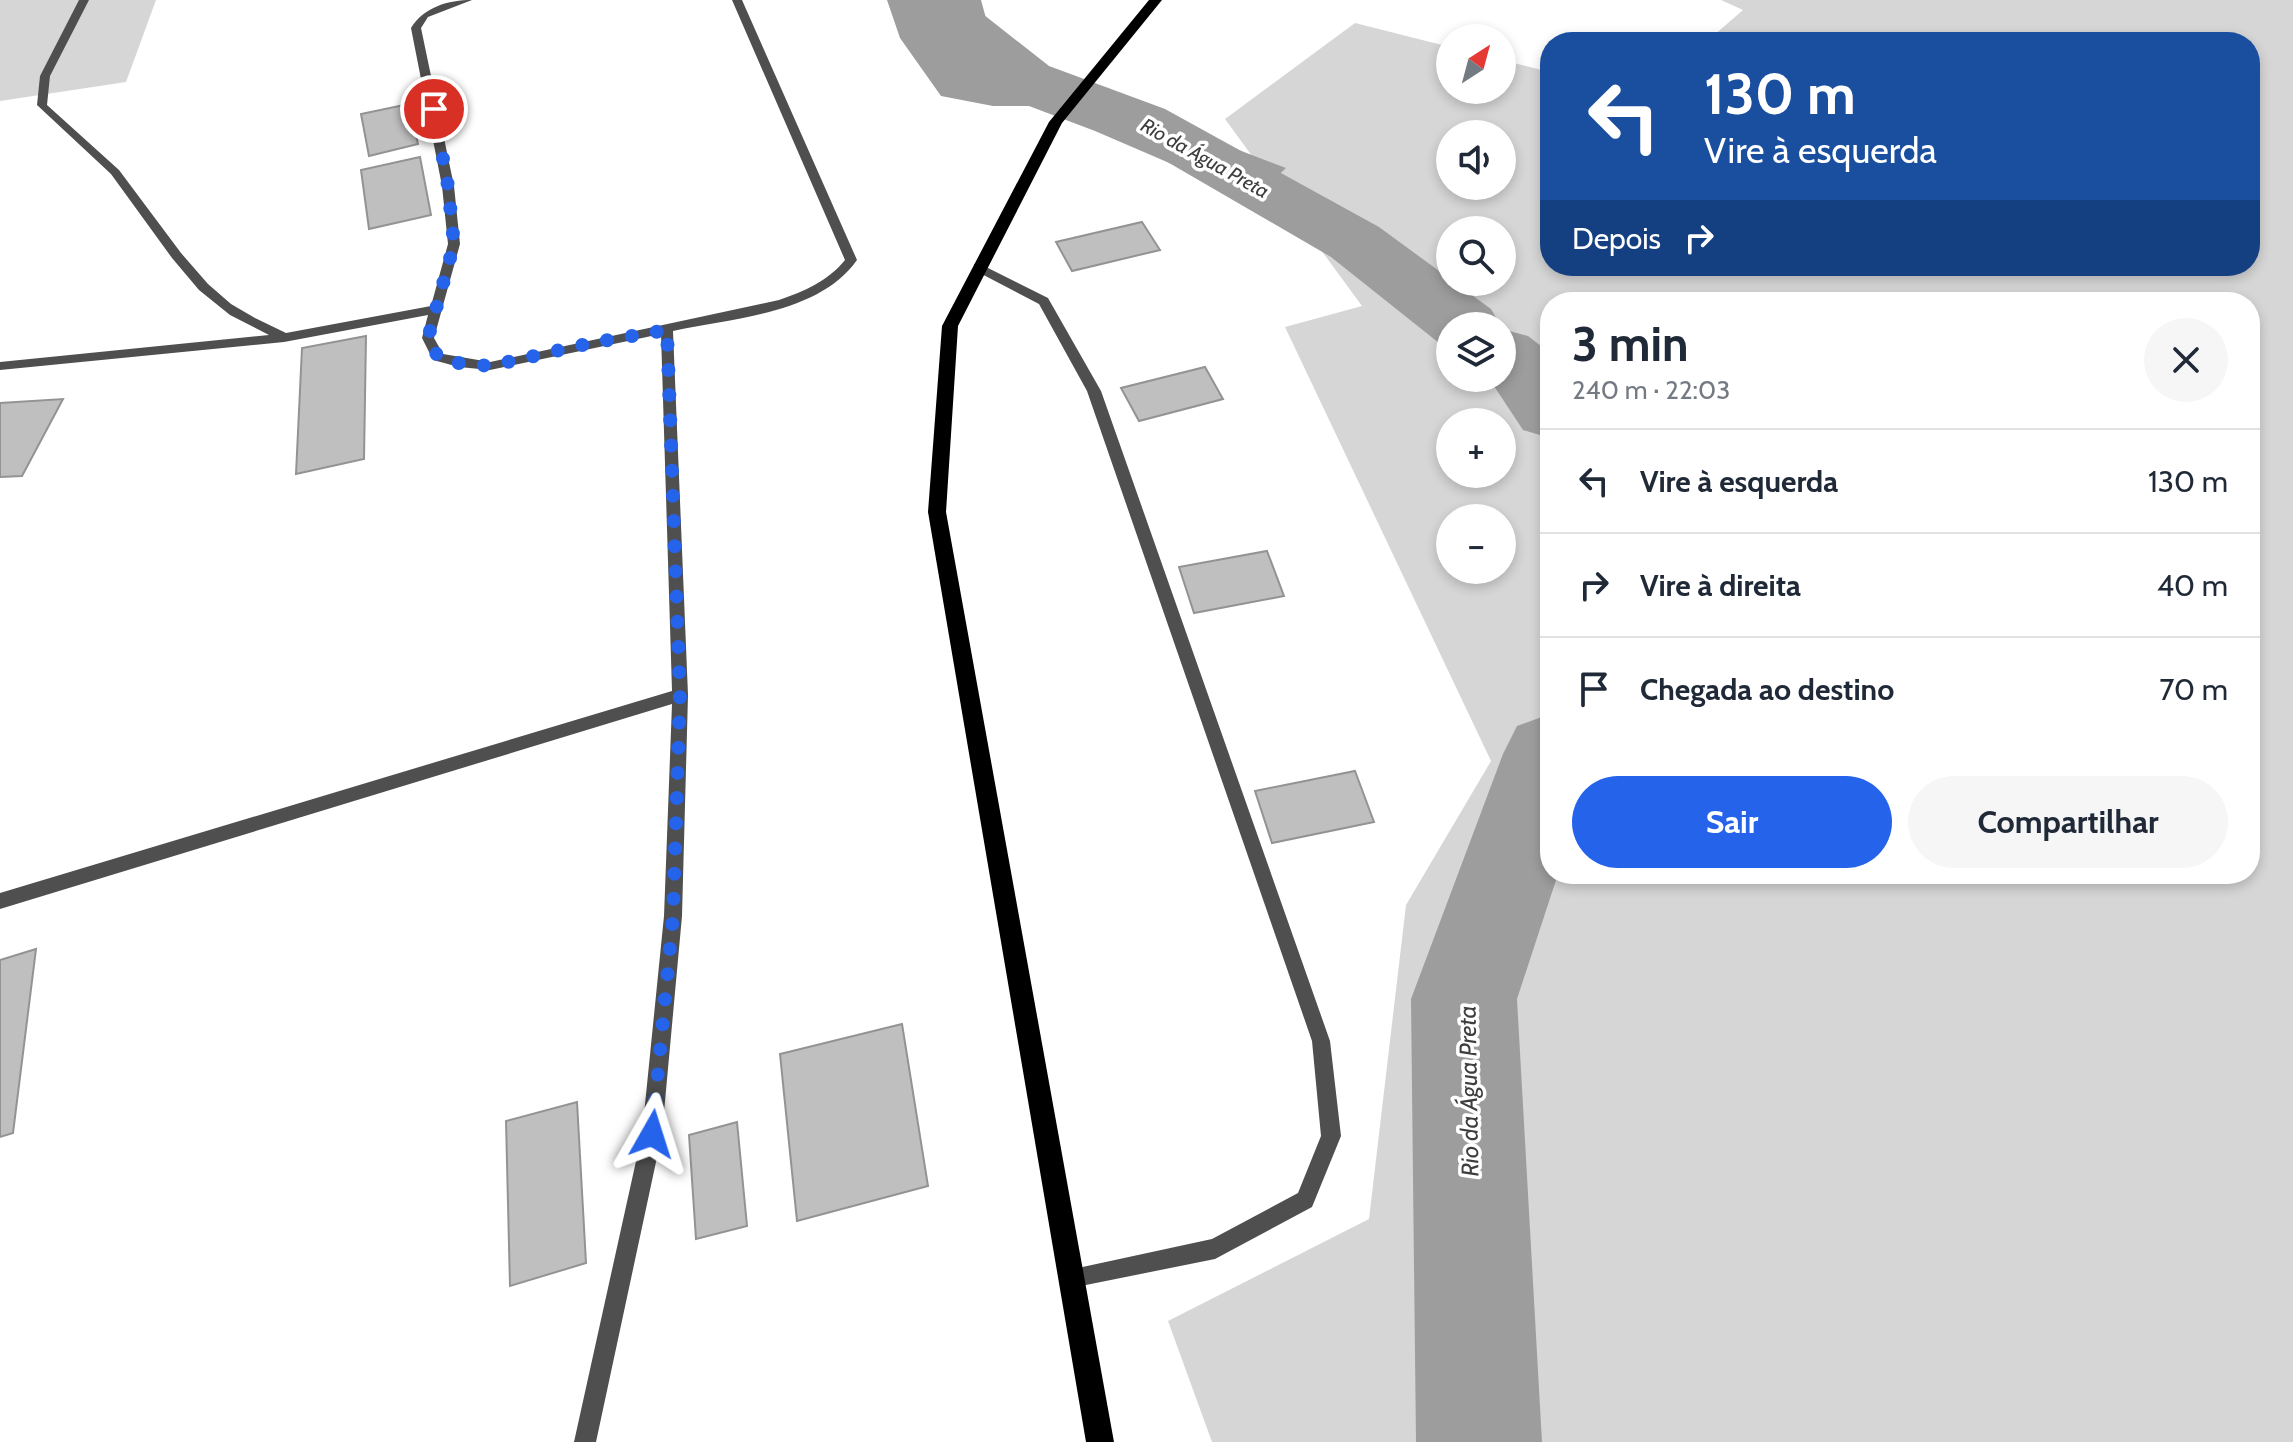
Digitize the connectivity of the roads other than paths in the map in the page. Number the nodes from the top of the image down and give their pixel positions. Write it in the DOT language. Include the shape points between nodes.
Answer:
graph roads {
  1 [pos="84,0"];
  2 [pos="467,0"];
  3 [pos="737,0"];
  4 [pos="1156,0"];
  5 [pos="978,267"];
  6 [pos="436,309"];
  7 [pos="667,330"];
  8 [pos="284,338"];
  9 [pos="0,366"];
  10 [pos="680,695"];
  11 [pos="0,901"];
  12 [pos="1071,1278"];
  13 [pos="585,1442"];
  14 [pos="1100,1442"];
  1 -- 8 [label="street" via="45,76 42,105 114,171 183,266 220,303"];
  2 -- 6 [label="street" via="424,15 416,28 446,172 454,244"];
  3 -- 7 [label="street" via="851,260 839,277 816,292"];
  4 -- 5 [label="main road" via="1056,122"];
  5 -- 12 [label="main road" via="950,326 937,512"];
  5 -- 12 [label="street" via="1044,301 1094,391 1321,1041 1331,1136 1305,1200 1215,1249"];
  6 -- 7 [label="street" via="428,338 438,357 490,366"];
  6 -- 8 [label="street"];
  7 -- 10 [label="street"];
  8 -- 9 [label="street"];
  10 -- 11 [label="street"];
  10 -- 13 [label="street" via="673,916 652,1134"];
  12 -- 14 [label="main road"];
}
